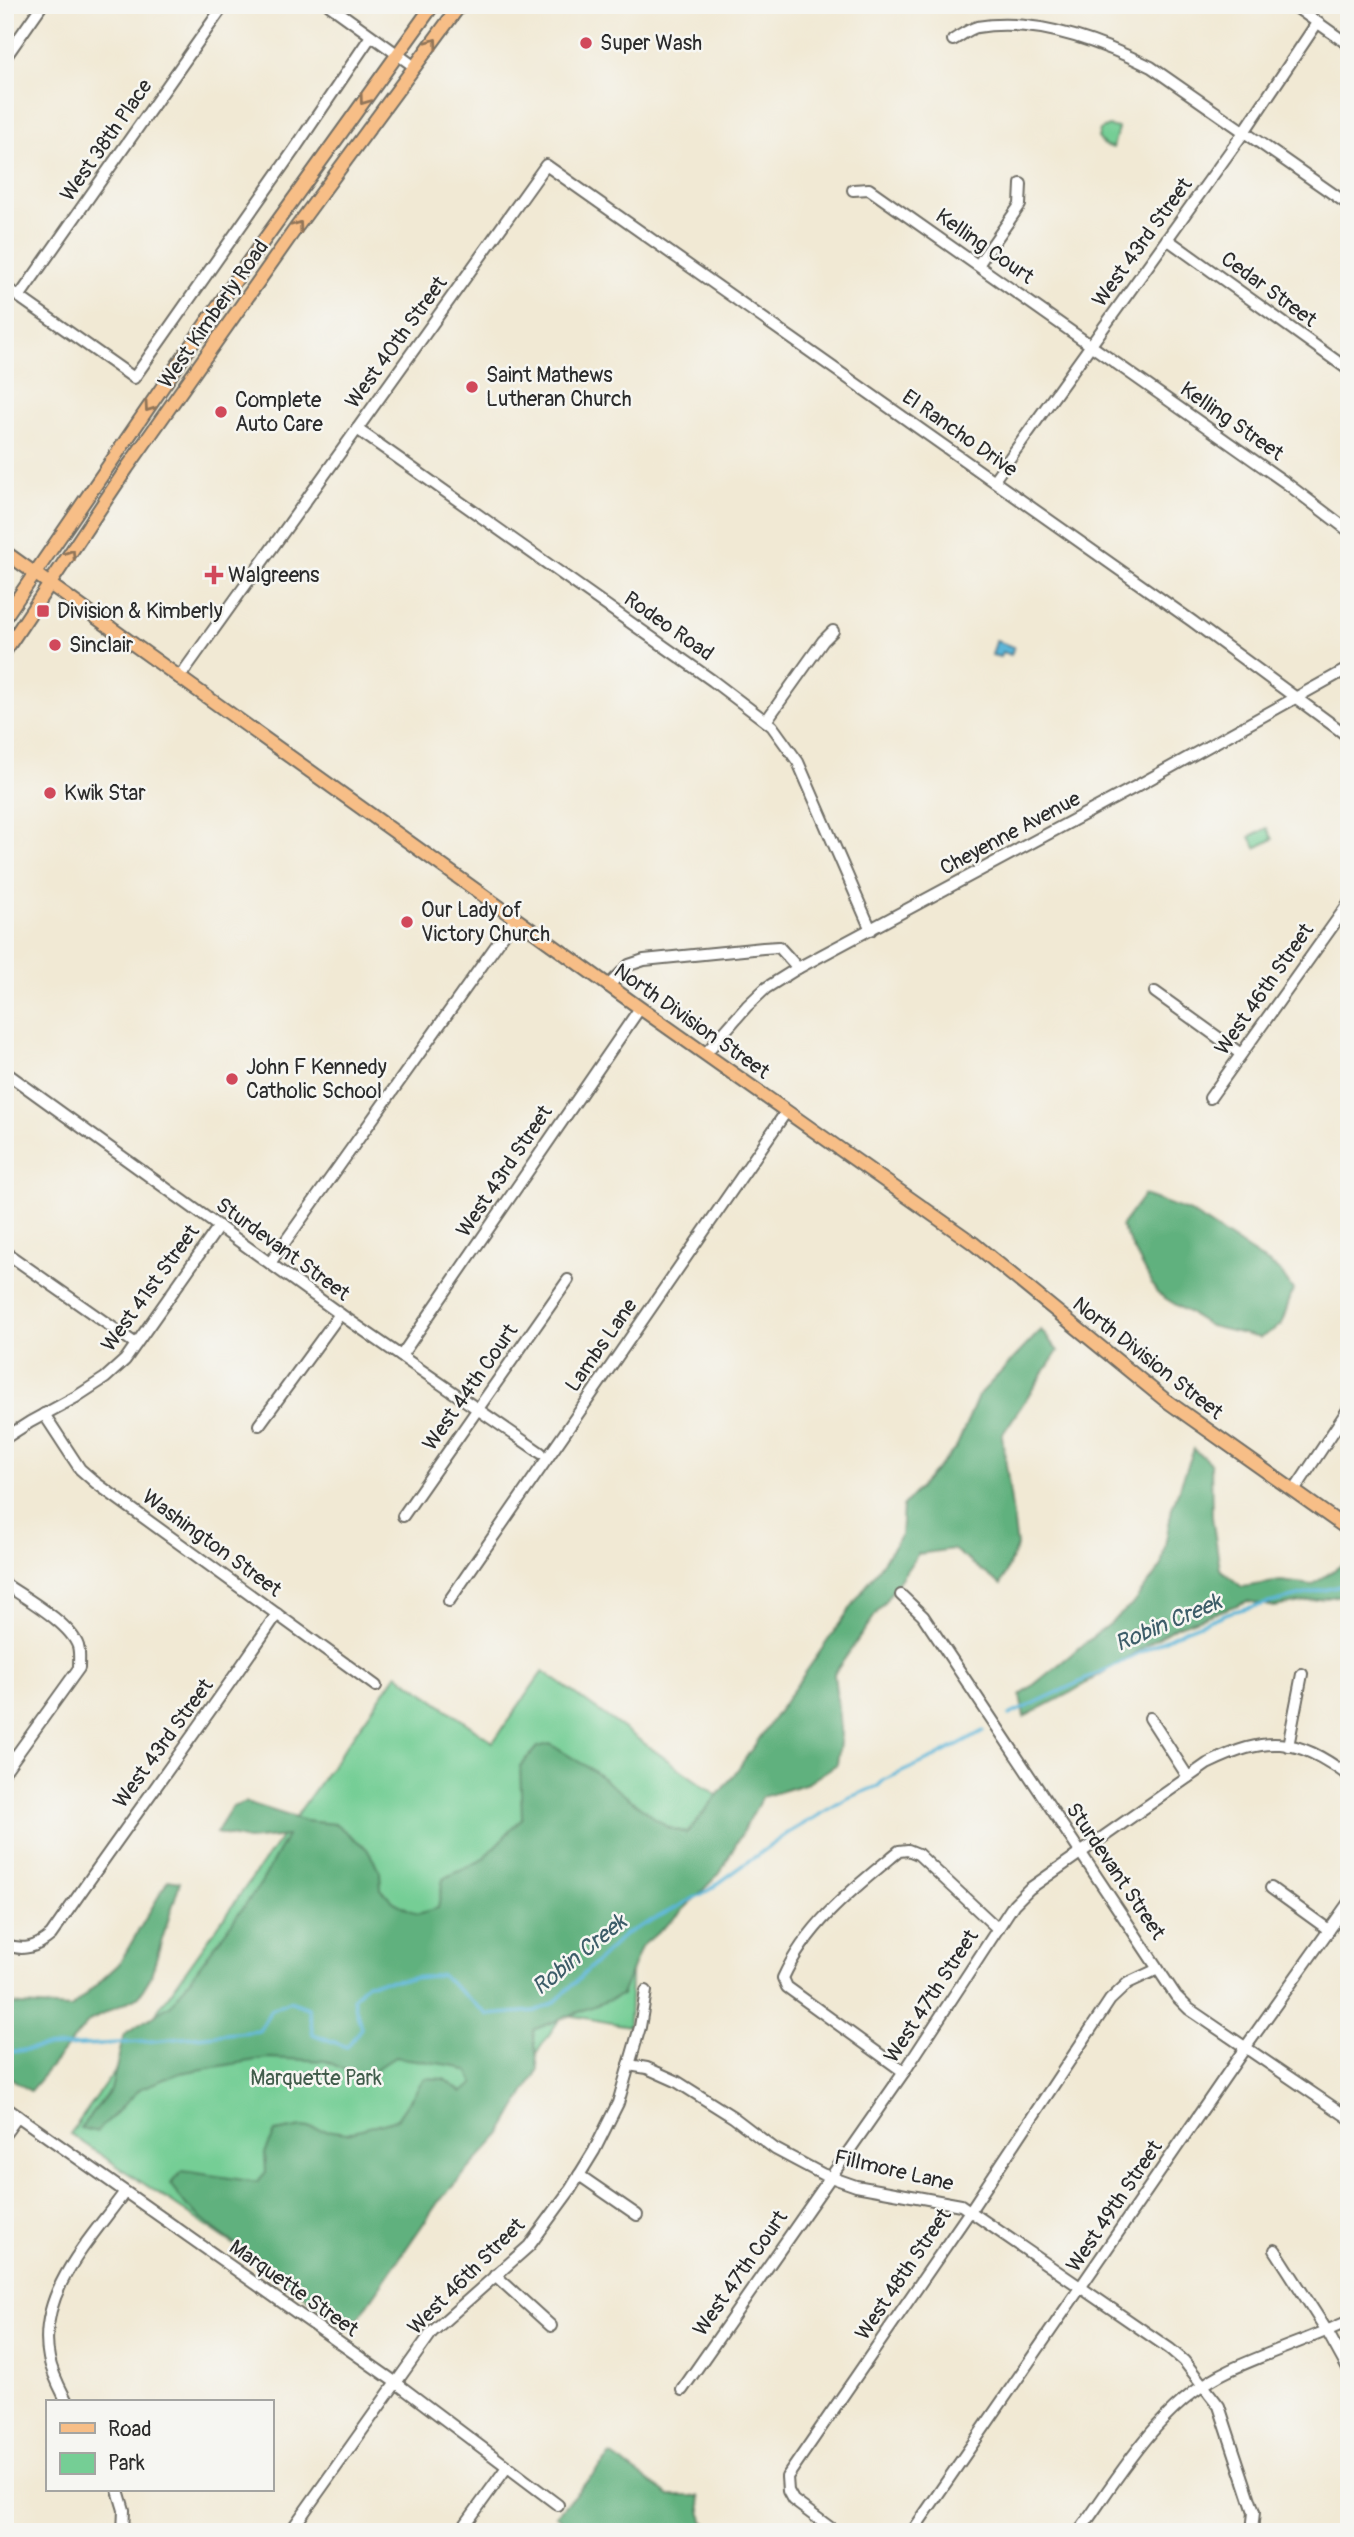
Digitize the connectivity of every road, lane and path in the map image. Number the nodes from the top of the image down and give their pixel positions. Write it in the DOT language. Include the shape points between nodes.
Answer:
graph roads {
  1 [pos="42,5"];
  2 [pos="224,5"];
  3 [pos="329,5"];
  4 [pos="433,5"];
  5 [pos="460,5"];
  6 [pos="1293,5"];
  7 [pos="1317,23"];
  8 [pos="371,36"];
  9 [pos="953,40"];
  10 [pos="1349,45"];
  11 [pos="397,55"];
  12 [pos="5,58"];
  13 [pos="415,67"];
  14 [pos="1244,132"];
  15 [pos="546,164"];
  16 [pos="1021,184"];
  17 [pos="853,190"];
  18 [pos="1349,205"];
  19 [pos="1167,239"];
  20 [pos="978,265"];
  21 [pos="5,287"];
  22 [pos="19,297"];
  23 [pos="1091,345"];
  24 [pos="1349,370"];
  25 [pos="357,429"];
  26 [pos="994,481"];
  27 [pos="1347,526"];
  28 [pos="5,552"];
  29 [pos="35,573"];
  30 [pos="51,585"];
  31 [pos="5,617"];
  32 [pos="833,631"];
  33 [pos="5,651"];
  34 [pos="1349,668"];
  35 [pos="179,678"];
  36 [pos="1295,698"];
  37 [pos="766,721"];
  38 [pos="1349,737"];
  39 [pos="1349,903"];
  40 [pos="515,919"];
  41 [pos="871,930"];
  42 [pos="798,968"];
  43 [pos="608,986"];
  44 [pos="1155,992"];
  45 [pos="640,1008"];
  46 [pos="706,1053"];
  47 [pos="1241,1054"];
  48 [pos="5,1072"];
  49 [pos="1210,1098"];
  50 [pos="786,1112"];
  51 [pos="219,1226"];
  52 [pos="5,1252"];
  53 [pos="270,1263"];
  54 [pos="568,1280"];
  55 [pos="340,1314"];
  56 [pos="136,1344"];
  57 [pos="401,1356"];
  58 [pos="1349,1408"];
  59 [pos="478,1410"];
  60 [pos="44,1414"];
  61 [pos="259,1425"];
  62 [pos="5,1438"];
  63 [pos="541,1453"];
  64 [pos="1294,1491"];
  65 [pos="402,1516"];
  66 [pos="1349,1530"];
  67 [pos="5,1584"];
  68 [pos="901,1595"];
  69 [pos="449,1601"];
  70 [pos="277,1615"];
  71 [pos="1302,1674"];
  72 [pos="376,1686"];
  73 [pos="1150,1718"];
  74 [pos="1288,1746"];
  75 [pos="5,1771"];
  76 [pos="1349,1776"];
  77 [pos="1188,1777"];
  78 [pos="1079,1852"];
  79 [pos="1271,1888"];
  80 [pos="1349,1902"];
  81 [pos="998,1929"];
  82 [pos="1329,1930"];
  83 [pos="5,1944"];
  84 [pos="1158,1969"];
  85 [pos="646,1991"];
  86 [pos="1245,2048"];
  87 [pos="629,2065"];
  88 [pos="904,2072"];
  89 [pos="5,2107"];
  90 [pos="18,2116"];
  91 [pos="1349,2118"];
  92 [pos="5,2134"];
  93 [pos="579,2175"];
  94 [pos="831,2177"];
  95 [pos="124,2193"];
  96 [pos="970,2211"];
  97 [pos="637,2215"];
  98 [pos="1275,2250"];
  99 [pos="495,2275"];
  100 [pos="1082,2286"];
  101 [pos="1349,2321"];
  102 [pos="551,2326"];
  103 [pos="1327,2331"];
  104 [pos="1349,2371"];
  105 [pos="395,2382"];
  106 [pos="1205,2385"];
  107 [pos="682,2390"];
  108 [pos="67,2400"];
  109 [pos="507,2467"];
  110 [pos="119,2492"];
  111 [pos="558,2505"];
  112 [pos="1252,2531"];
  113 [pos="122,2532"];
  114 [pos="290,2532"];
  115 [pos="460,2532"];
  116 [pos="836,2532"];
  117 [pos="912,2532"];
  118 [pos="1079,2532"];
  1 -- 12 [label="street"];
  2 -- 22 [label="street, West 38th Place"];
  3 -- 8 [label="street"];
  4 -- 11 [label="main road, West Kimberly Road"];
  13 -- 5 [label="main road, West Kimberly Road, one-way"];
  6 -- 7 [label="street"];
  7 -- 10 [label="street"];
  7 -- 14 [label="street, West 43rd Street"];
  8 -- 11 [label="street"];
  8 -- 22 [label="street, West Kimberly Road" via="134,377"];
  9 -- 14 [label="street" via="974,28 1024,25 1074,37 1150,67"];
  11 -- 13 [label="street"];
  11 -- 29 [label="main road, West Kimberly Road, one-way"];
  30 -- 13 [label="main road, West Kimberly Road, one-way" via="127,468"];
  14 -- 18 [label="street"];
  14 -- 19 [label="street, West 43rd Street"];
  15 -- 25 [label="street, West 40th Street"];
  15 -- 26 [label="street, El Rancho Drive"];
  16 -- 20 [label="street" via="1020,205"];
  17 -- 20 [label="street, Kelling Court" via="869,188"];
  19 -- 23 [label="street, West 43rd Street"];
  19 -- 24 [label="street, Cedar Street"];
  20 -- 23 [label="street, Kelling Court"];
  21 -- 22 [label="street"];
  23 -- 26 [label="street, West 43rd Street"];
  23 -- 27 [label="street, Kelling Street"];
  25 -- 35 [label="street, West 40th Street"];
  25 -- 37 [label="street, Rodeo Road"];
  26 -- 36 [label="street, El Rancho Drive"];
  28 -- 29 [label="main road, North Division Street"];
  29 -- 30 [label="main road, North Division Street"];
  29 -- 31 [label="main road, West Kimberly Road"];
  30 -- 33 [label="main road, West Kimberly Road"];
  30 -- 35 [label="main road, North Division Street"];
  32 -- 37 [label="street"];
  34 -- 36 [label="street, Cheyenne Avenue"];
  35 -- 40 [label="main road, North Division Street"];
  36 -- 38 [label="street, El Rancho Drive"];
  36 -- 41 [label="street, Cheyenne Avenue"];
  37 -- 41 [label="street, Rodeo Road" via="798,762"];
  39 -- 47 [label="street, West 46th Street"];
  40 -- 43 [label="main road, North Division Street"];
  40 -- 53 [label="street"];
  41 -- 42 [label="street, Cheyenne Avenue"];
  42 -- 43 [label="street" via="779,947 764,948 644,961 629,965"];
  42 -- 46 [label="street, Cheyenne Avenue" via="766,988"];
  43 -- 45 [label="main road, North Division Street"];
  44 -- 47 [label="street"];
  45 -- 46 [label="main road, North Division Street"];
  45 -- 57 [label="street, West 43rd Street"];
  46 -- 50 [label="main road, North Division Street"];
  47 -- 49 [label="street, West 46th Street"];
  48 -- 51 [label="street, Sturdevant Street"];
  50 -- 64 [label="main road, North Division Street" via="973,1243 1164,1399"];
  50 -- 69 [label="street, Lambs Lane"];
  51 -- 53 [label="street, Sturdevant Street"];
  51 -- 56 [label="street, West 41st Street"];
  52 -- 56 [label="street"];
  53 -- 55 [label="street, Sturdevant Street"];
  54 -- 59 [label="street, West 44th Court"];
  55 -- 57 [label="street, Sturdevant Street"];
  55 -- 61 [label="street"];
  56 -- 60 [label="street, West 41st Street" via="104,1378"];
  57 -- 59 [label="street, Sturdevant Street"];
  58 -- 64 [label="street"];
  59 -- 63 [label="street, Sturdevant Street"];
  59 -- 65 [label="street, West 44th Court"];
  60 -- 62 [label="street, West 41st Street"];
  60 -- 70 [label="street, Washington Street" via="80,1469 96,1483"];
  64 -- 66 [label="main road, North Division Street"];
  67 -- 75 [label="street" via="69,1630 77,1644 79,1668"];
  68 -- 78 [label="street, Sturdevant Street" via="923,1616"];
  70 -- 72 [label="street, Washington Street"];
  70 -- 83 [label="street, West 43rd Street" via="51,1935 42,1943 15,1948"];
  71 -- 74 [label="street"];
  73 -- 77 [label="street"];
  74 -- 76 [label="street, West 47th Street" via="1322,1756"];
  74 -- 77 [label="street, West 47th Street" via="1267,1743 1232,1752"];
  77 -- 78 [label="street, West 47th Street"];
  78 -- 81 [label="street, West 47th Street" via="1028,1889"];
  78 -- 84 [label="street, Sturdevant Street"];
  79 -- 82 [label="street"];
  80 -- 82 [label="street, West 49th Street"];
  81 -- 88 [label="street, West 47th Street"];
  81 -- 88 [label="street" via="918,1854 899,1851 832,1907 789,1964 783,1978 787,1987"];
  82 -- 86 [label="street, West 49th Street"];
  84 -- 86 [label="street, Sturdevant Street" via="1189,2009"];
  84 -- 96 [label="street, West 48th Street" via="1128,1983 1110,2000"];
  85 -- 87 [label="street, West 46th Street"];
  86 -- 91 [label="street, Sturdevant Street"];
  86 -- 100 [label="street, West 49th Street"];
  87 -- 93 [label="street, West 46th Street" via="618,2103"];
  87 -- 94 [label="street, Fillmore Lane" via="676,2081 775,2149"];
  88 -- 94 [label="street, West 47th Street"];
  89 -- 90 [label="street, Marquette Street"];
  90 -- 92 [label="street"];
  90 -- 95 [label="street, Marquette Street"];
  93 -- 97 [label="street"];
  93 -- 99 [label="street, West 46th Street" via="528,2246"];
  94 -- 96 [label="street, Fillmore Lane" via="856,2186 945,2200"];
  94 -- 107 [label="street, West 47th Court"];
  95 -- 105 [label="street, Marquette Street"];
  95 -- 108 [label="street" via="64,2275 52,2302 49,2358"];
  96 -- 100 [label="street, Fillmore Lane"];
  96 -- 116 [label="street, West 48th Street" via="787,2477 793,2500"];
  98 -- 103 [label="street"];
  99 -- 102 [label="street"];
  99 -- 105 [label="street, West 46th Street" via="432,2332"];
  100 -- 106 [label="street, Fillmore Lane" via="1170,2349"];
  100 -- 117 [label="street, West 49th Street"];
  101 -- 103 [label="street"];
  103 -- 104 [label="street"];
  103 -- 106 [label="street" via="1229,2370"];
  105 -- 109 [label="street, Marquette Street"];
  105 -- 114 [label="street, West 46th Street"];
  106 -- 112 [label="street, Fillmore Lane" via="1219,2406 1254,2512"];
  106 -- 118 [label="street" via="1157,2425"];
  109 -- 111 [label="street, Marquette Street"];
  109 -- 115 [label="street"];
  110 -- 113 [label="street" via="124,2510"];
}
